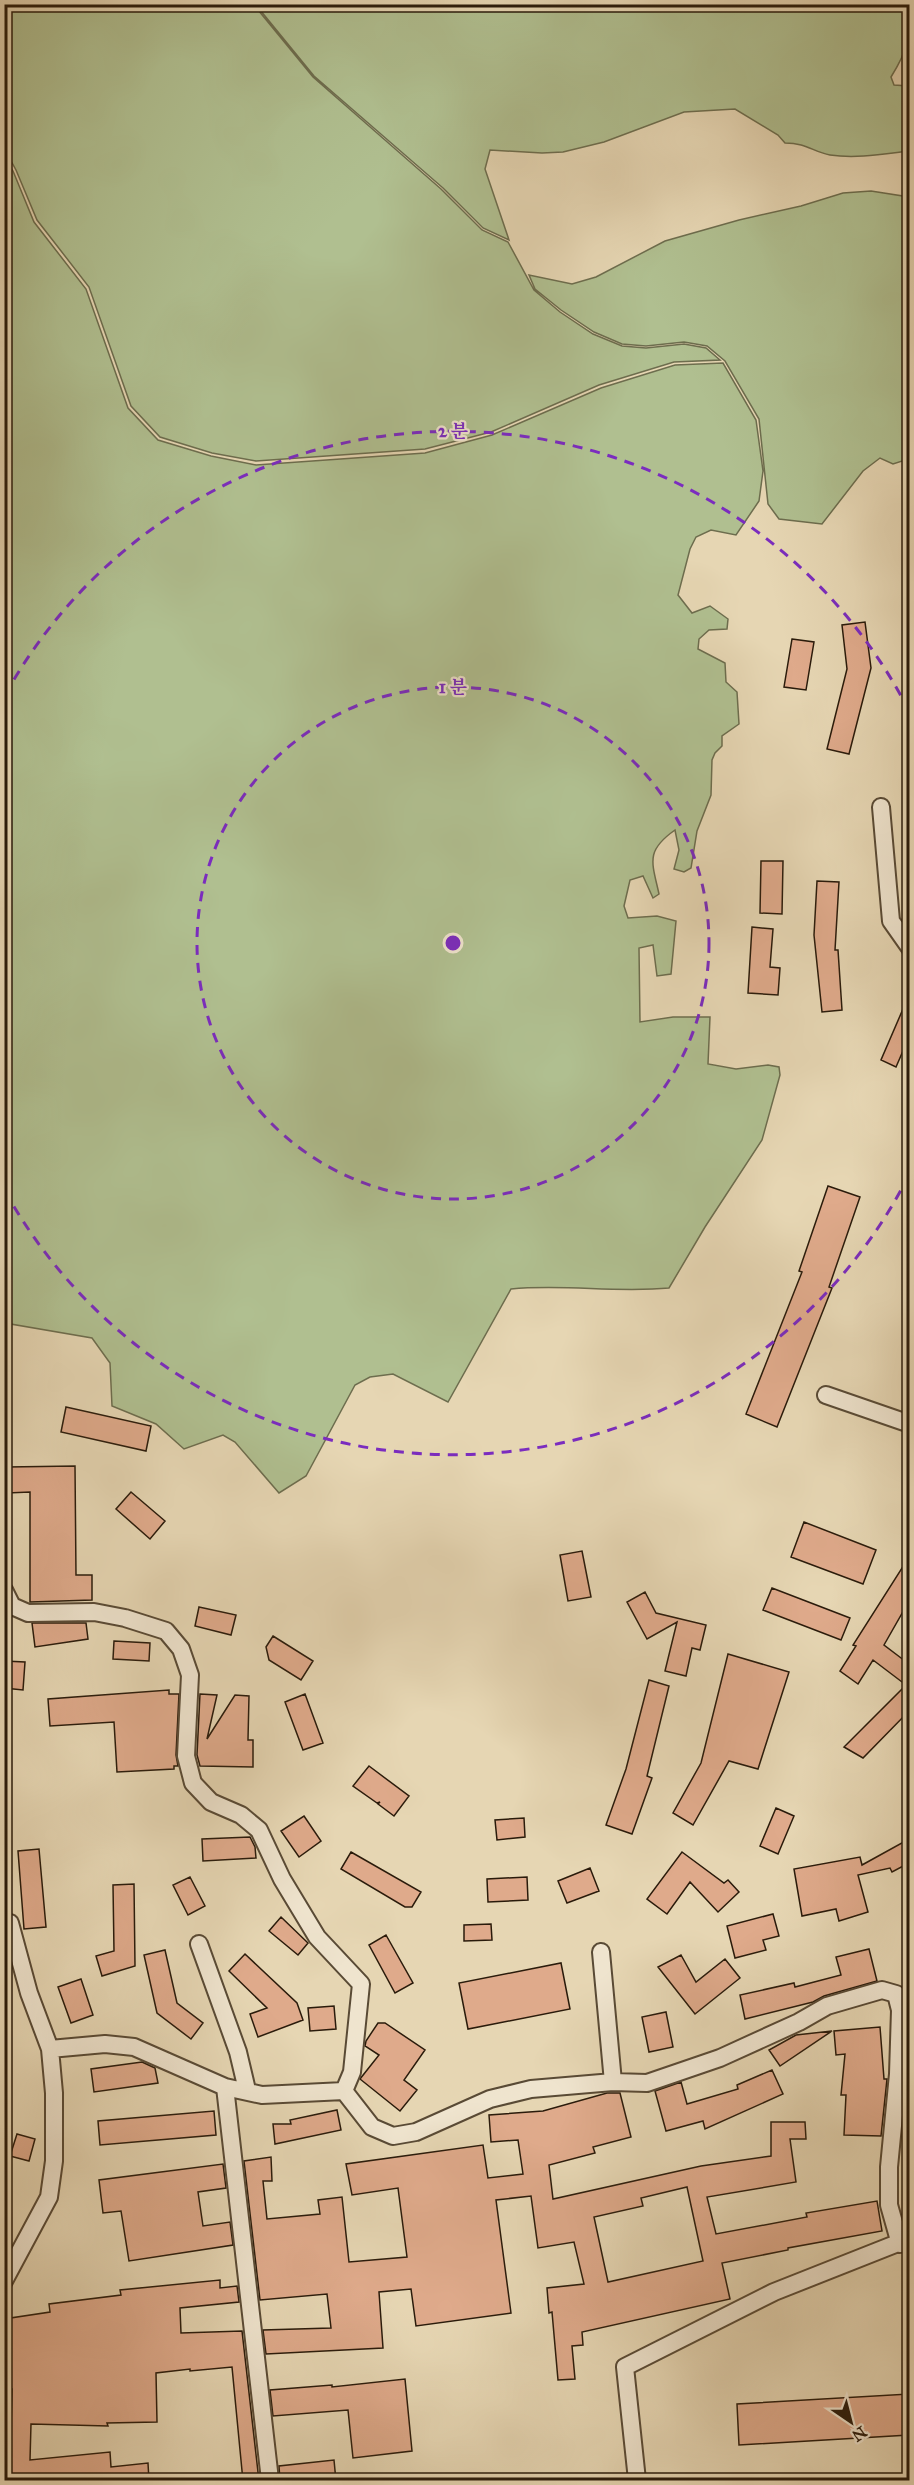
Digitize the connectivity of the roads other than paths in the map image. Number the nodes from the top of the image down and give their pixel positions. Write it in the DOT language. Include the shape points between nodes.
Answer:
graph roads {
  1 [pos="880,807"];
  2 [pos="909,948"];
  3 [pos="826,1395"];
  4 [pos="909,1424"];
  5 [pos="4,1590"];
  6 [pos="4,1924"];
  7 [pos="199,1944"];
  8 [pos="602,1952"];
  9 [pos="50,2049"];
  10 [pos="613,2082"];
  11 [pos="225,2087"];
  12 [pos="247,2091"];
  13 [pos="344,2091"];
  14 [pos="905,2241"];
  15 [pos="4,2281"];
  16 [pos="270,2481"];
  17 [pos="637,2481"];
  1 -- 2 [label="street" via="891,921"];
  3 -- 4 [label="street"];
  5 -- 13 [label="street" via="12,1606 28,1613 94,1612 125,1618 166,1631 181,1649 190,1675 186,1756 193,1783 211,1802 241,1815 259,1830 282,1880 317,1937 361,1984 352,2072"];
  6 -- 9 [label="street" via="10,1923 29,1993"];
  7 -- 12 [label="street" via="238,2052"];
  8 -- 10 [label="street"];
  9 -- 11 [label="street" via="105,2044 134,2047"];
  9 -- 15 [label="street" via="54,2161 49,2197"];
  10 -- 13 [label="street" via="531,2088 490,2099 416,2132 393,2136 372,2127"];
  10 -- 14 [label="street" via="647,2083 680,2073 756,2042 827,2006 882,1990 896,1994 900,2010 889,2186 890,2205"];
  11 -- 12 [label="street"];
  11 -- 16 [label="street"];
  12 -- 13 [label="street" via="262,2095"];
  14 -- 17 [label="street" via="774,2292 625,2367"];
}
